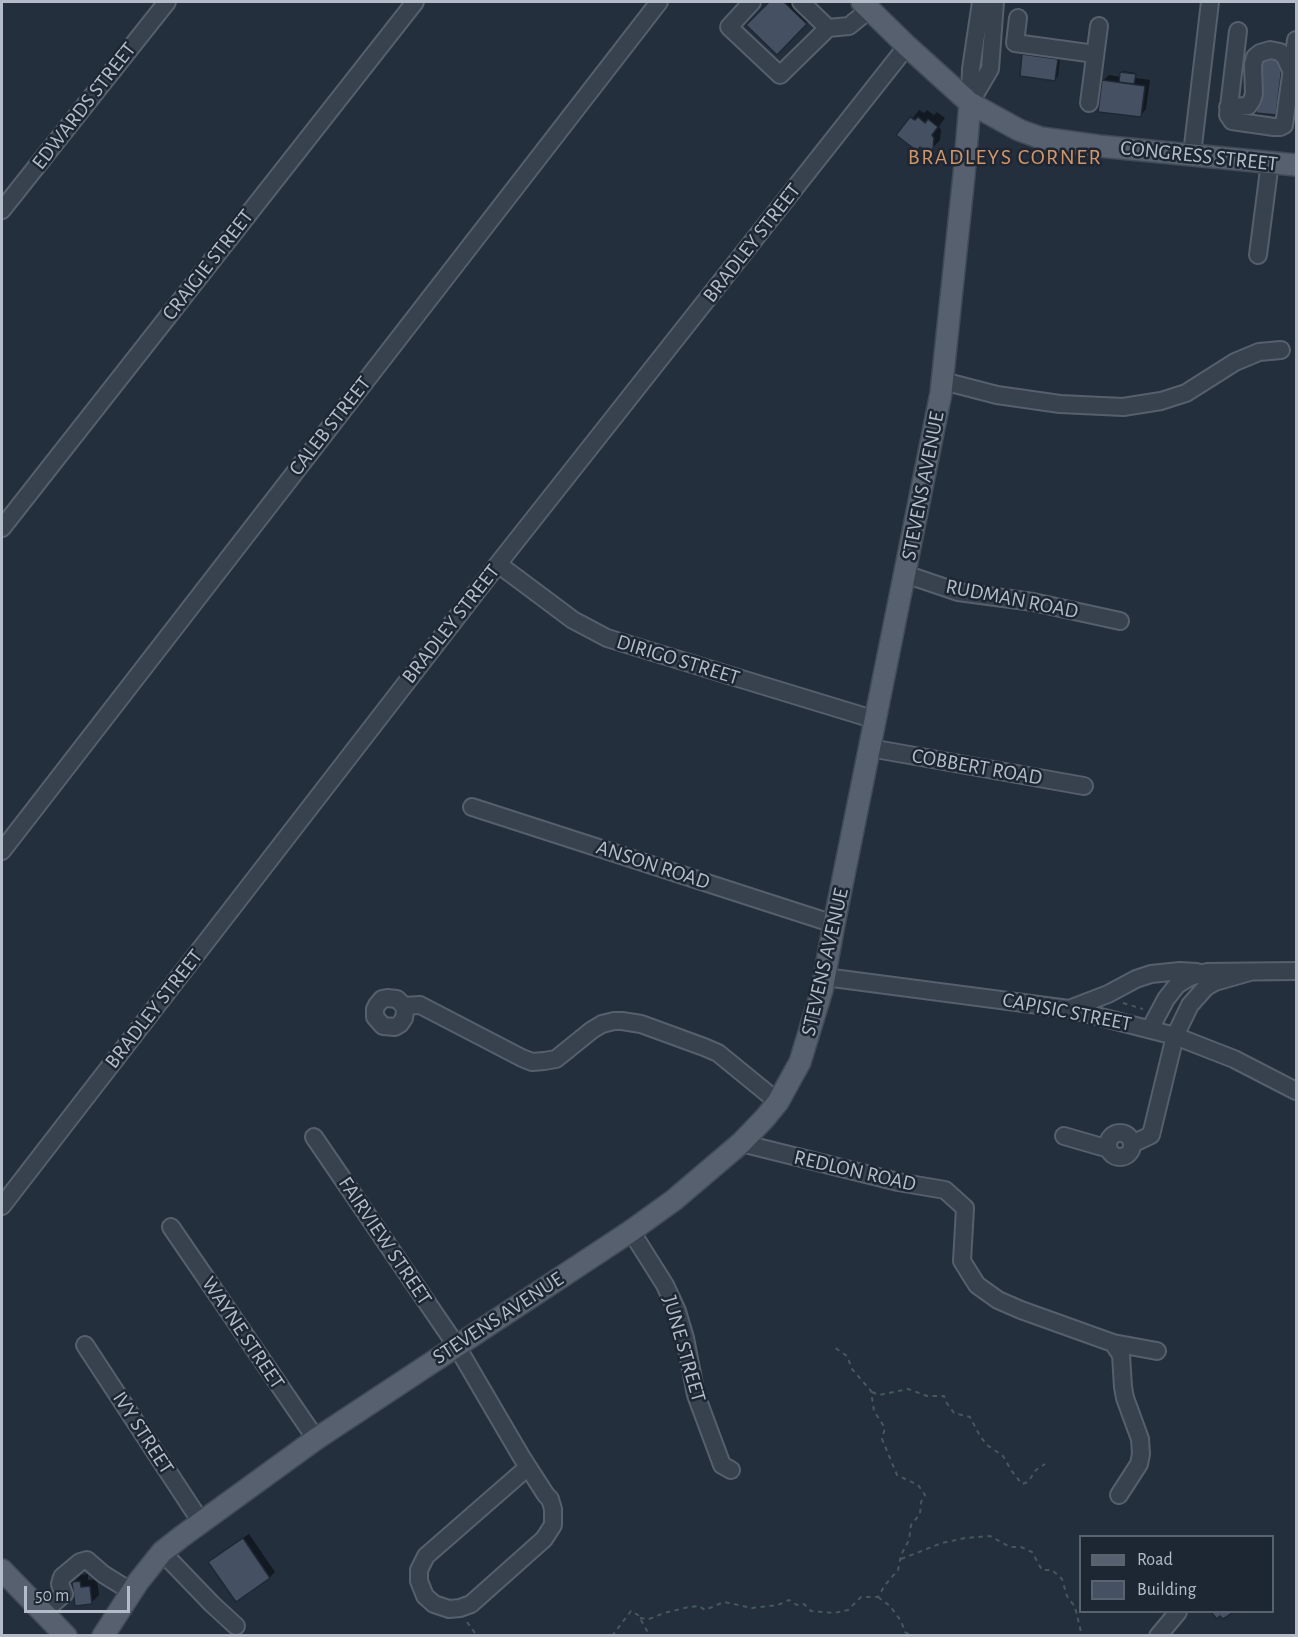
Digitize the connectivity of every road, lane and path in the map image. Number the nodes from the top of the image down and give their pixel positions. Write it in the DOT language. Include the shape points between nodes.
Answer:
graph roads {
  1 [pos="167,2"];
  2 [pos="415,2"];
  3 [pos="659,2"];
  4 [pos="752,2"];
  5 [pos="801,2"];
  6 [pos="981,2"];
  7 [pos="995,2"];
  8 [pos="1210,2"];
  9 [pos="866,5"];
  10 [pos="1018,18"];
  11 [pos="1099,26"];
  12 [pos="828,28"];
  13 [pos="1238,31"];
  14 [pos="1296,40"];
  15 [pos="907,46"];
  16 [pos="1095,54"];
  17 [pos="1292,72"];
  18 [pos="969,103"];
  19 [pos="1089,103"];
  20 [pos="1228,106"];
  21 [pos="1192,154"];
  22 [pos="1270,162"];
  23 [pos="1296,165"];
  24 [pos="2,210"];
  25 [pos="1258,255"];
  26 [pos="1281,350"];
  27 [pos="943,381"];
  28 [pos="2,528"];
  29 [pos="498,564"];
  30 [pos="905,574"];
  31 [pos="1120,621"];
  32 [pos="876,720"];
  33 [pos="870,748"];
  34 [pos="1084,786"];
  35 [pos="472,807"];
  36 [pos="2,851"];
  37 [pos="834,924"];
  38 [pos="1296,971"];
  39 [pos="1207,972"];
  40 [pos="1250,972"];
  41 [pos="825,977"];
  42 [pos="1123,1003"];
  43 [pos="404,1006"];
  44 [pos="1069,1009"];
  45 [pos="1152,1011"];
  46 [pos="1150,1029"];
  47 [pos="1175,1036"];
  48 [pos="1296,1090"];
  49 [pos="778,1102"];
  50 [pos="314,1137"];
  51 [pos="1064,1137"];
  52 [pos="741,1143"];
  53 [pos="2,1206"];
  54 [pos="171,1227"];
  55 [pos="631,1230"];
  56 [pos="1113,1343"];
  57 [pos="84,1345"];
  58 [pos="456,1345"];
  59 [pos="834,1347"];
  60 [pos="1157,1351"];
  61 [pos="871,1391"];
  62 [pos="316,1439"];
  63 [pos="1045,1464"];
  64 [pos="528,1467"];
  65 [pos="730,1470"];
  66 [pos="1119,1495"];
  67 [pos="201,1522"];
  68 [pos="162,1552"];
  69 [pos="900,1559"];
  70 [pos="2,1570"];
  71 [pos="132,1592"];
  72 [pos="878,1597"];
  73 [pos="43,1612"];
  74 [pos="1176,1613"];
  75 [pos="640,1618"];
  76 [pos="236,1632"];
  77 [pos="66,1635"];
  78 [pos="103,1635"];
  79 [pos="612,1635"];
  80 [pos="650,1635"];
  81 [pos="912,1635"];
  82 [pos="1082,1635"];
  83 [pos="1158,1635"];
  1 -- 24 [label="street, EDWARDS STREET"];
  2 -- 28 [label="street, CRAIGIE STREET"];
  3 -- 36 [label="street, CALEB STREET"];
  4 -- 12 [label="street" via="729,27 780,75"];
  5 -- 12 [label="street"];
  6 -- 18 [label="street"];
  7 -- 18 [label="street" via="990,69"];
  8 -- 21 [label="street"];
  9 -- 12 [label="street" via="849,26"];
  9 -- 15 [label="main road, CONGRESS STREET"];
  10 -- 16 [label="street" via="1015,43"];
  11 -- 16 [label="street"];
  13 -- 20 [label="street"];
  14 -- 17 [label="street"];
  15 -- 18 [label="main road, CONGRESS STREET"];
  15 -- 29 [label="street, BRADLEY STREET"];
  16 -- 19 [label="street"];
  17 -- 20 [label="street" via="1280,52 1260,53 1253,65 1252,100 1248,106"];
  17 -- 20 [label="street" via="1285,122 1280,127 1232,121"];
  18 -- 21 [label="main road, CONGRESS STREET" via="1041,138"];
  18 -- 27 [label="main road, STEVENS AVENUE"];
  21 -- 22 [label="main road, CONGRESS STREET"];
  22 -- 23 [label="main road, CONGRESS STREET"];
  22 -- 25 [label="street"];
  26 -- 27 [label="street" via="1259,352 1235,362 1186,393 1123,407 1060,404 998,395"];
  27 -- 30 [label="main road, STEVENS AVENUE"];
  29 -- 32 [label="street, DIRIGO STREET" via="573,620 607,638"];
  29 -- 53 [label="street, BRADLEY STREET"];
  30 -- 31 [label="street, RUDMAN ROAD" via="958,592 1033,602"];
  30 -- 32 [label="main road, STEVENS AVENUE"];
  32 -- 33 [label="main road, STEVENS AVENUE"];
  33 -- 34 [label="street, COBBERT ROAD"];
  33 -- 37 [label="main road, STEVENS AVENUE"];
  35 -- 37 [label="street, ANSON ROAD"];
  37 -- 41 [label="main road, STEVENS AVENUE"];
  38 -- 40 [label="street"];
  39 -- 40 [label="street"];
  39 -- 44 [label="street" via="1150,974"];
  39 -- 46 [label="street" via="1177,985"];
  40 -- 47 [label="street" via="1206,987 1190,1005"];
  41 -- 44 [label="street, CAPISIC STREET"];
  41 -- 49 [label="main road, STEVENS AVENUE" via="800,1062"];
  42 -- 45 [label="path"];
  43 -- 49 [label="street" via="423,1006 532,1062 556,1059 602,1024 641,1024 718,1053"];
  44 -- 46 [label="street, CAPISIC STREET"];
  46 -- 47 [label="street, CAPISIC STREET"];
  47 -- 48 [label="street, CAPISIC STREET" via="1234,1059"];
  47 -- 51 [label="street" via="1151,1135 1132,1144 1131,1151 1122,1157 1109,1149"];
  49 -- 52 [label="main road, STEVENS AVENUE"];
  50 -- 58 [label="street, FAIRVIEW STREET"];
  52 -- 55 [label="main road, STEVENS AVENUE" via="674,1200"];
  52 -- 56 [label="street, REDLON ROAD" via="945,1190 965,1208 962,1261 977,1285 1021,1310"];
  54 -- 62 [label="street, WAYNE STREET"];
  55 -- 58 [label="main road, STEVENS AVENUE"];
  55 -- 65 [label="street, JUNE STREET" via="677,1311 696,1395 722,1465"];
  56 -- 60 [label="street"];
  56 -- 66 [label="street" via="1121,1355 1125,1398 1140,1439 1141,1454"];
  57 -- 67 [label="street, IVY STREET"];
  58 -- 62 [label="main road, STEVENS AVENUE"];
  58 -- 64 [label="street, FAIRVIEW STREET"];
  59 -- 61 [label="path" via="847,1356 852,1369"];
  61 -- 63 [label="path" via="879,1395 908,1389 927,1396 944,1396 954,1413 970,1417 980,1436 1003,1456 1022,1484"];
  61 -- 69 [label="path" via="874,1411 885,1428 882,1439 897,1475 918,1485 925,1495"];
  62 -- 67 [label="main road, STEVENS AVENUE"];
  64 -- 64 [label="street, FAIRVIEW STREET" via="552,1504 554,1520 548,1535 471,1604 449,1609 434,1604 425,1596 419,1581 426,1556"];
  67 -- 68 [label="main road, STEVENS AVENUE"];
  68 -- 71 [label="main road, STEVENS AVENUE"];
  68 -- 76 [label="street"];
  69 -- 72 [label="path" via="898,1570"];
  69 -- 82 [label="path" via="965,1538 990,1536 1010,1547 1032,1551 1042,1569 1052,1570 1062,1580"];
  70 -- 73 [label="main road"];
  71 -- 73 [label="street" via="87,1560 62,1577 64,1594"];
  71 -- 78 [label="main road, STEVENS AVENUE"];
  72 -- 75 [label="path" via="861,1597 848,1610 834,1613 811,1611 804,1604 789,1600 752,1608 724,1602 705,1610 689,1606 649,1619"];
  72 -- 81 [label="path" via="890,1606 905,1632"];
  73 -- 77 [label="main road"];
  74 -- 83 [label="street"];
  75 -- 79 [label="path" via="631,1611"];
  75 -- 80 [label="path"];
}
